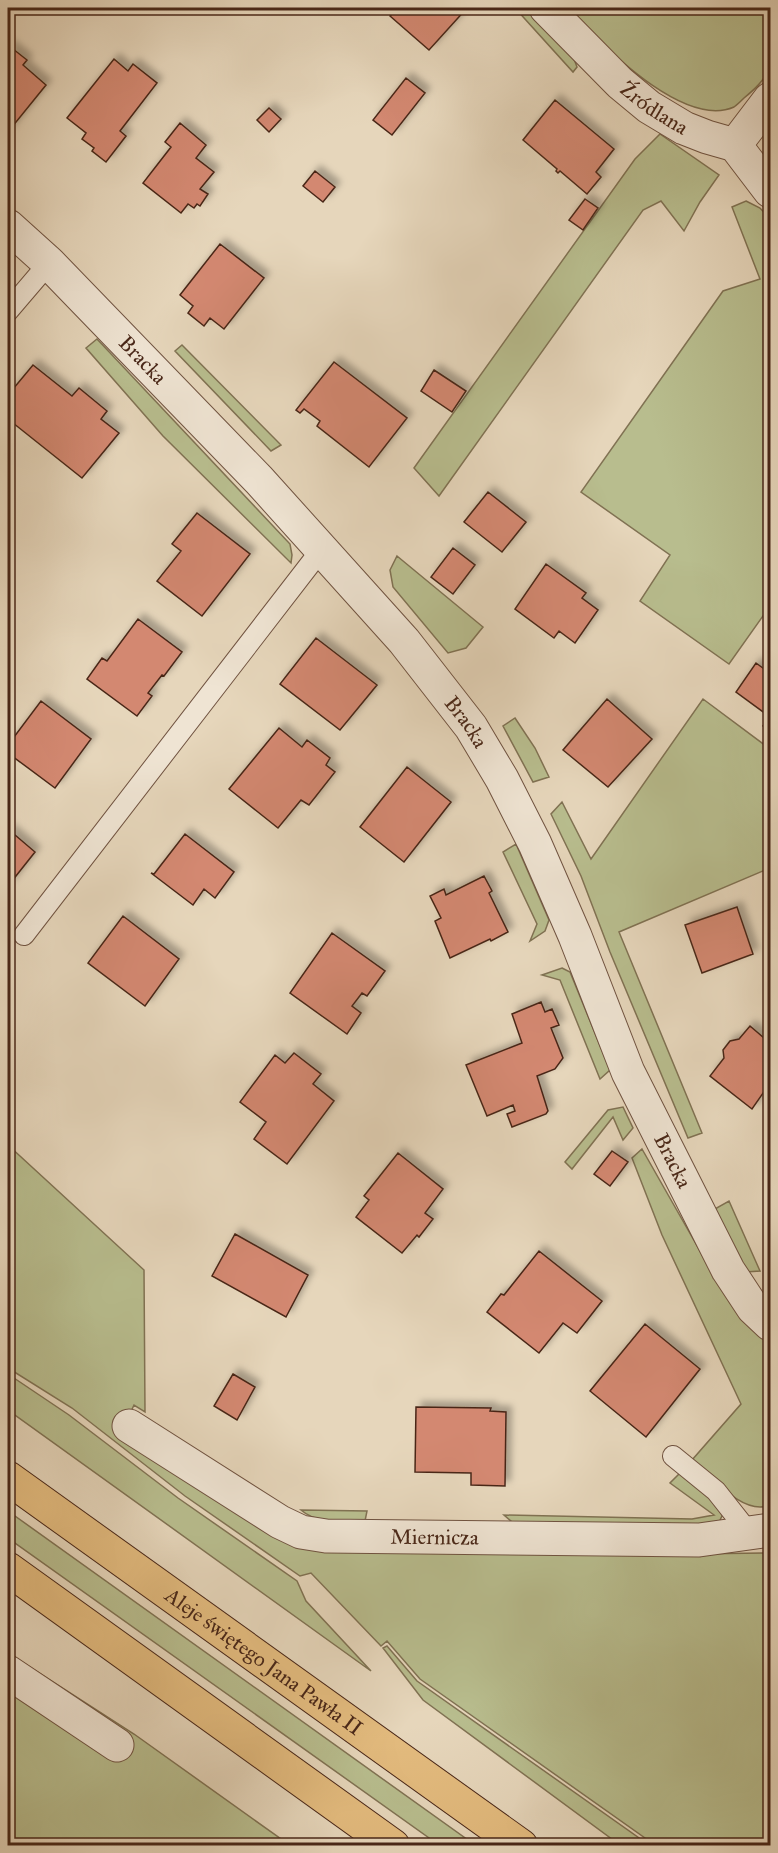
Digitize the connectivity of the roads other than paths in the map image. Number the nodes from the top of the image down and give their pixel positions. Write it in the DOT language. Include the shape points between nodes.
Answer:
graph roads {
  1 [pos="546,8"];
  2 [pos="771,99"];
  3 [pos="735,145"];
  4 [pos="771,192"];
  5 [pos="8,226"];
  6 [pos="49,262"];
  7 [pos="8,311"];
  8 [pos="321,550"];
  9 [pos="24,935"];
  10 [pos="771,1324"];
  11 [pos="129,1426"];
  12 [pos="673,1456"];
  13 [pos="8,1478"];
  14 [pos="760,1532"];
  15 [pos="8,1569"];
  16 [pos="8,1672"];
  17 [pos="117,1745"];
  18 [pos="393,1845"];
  19 [pos="521,1845"];
  1 -- 3 [label="street, Źródlana" via="649,107 684,128"];
  2 -- 3 [label="street"];
  3 -- 4 [label="street"];
  5 -- 6 [label="street, Bracka"];
  6 -- 7 [label="lane"];
  6 -- 8 [label="street, Bracka"];
  8 -- 9 [label="lane"];
  8 -- 10 [label="street, Bracka" via="443,688 502,779 536,844 628,1072 728,1270 753,1308"];
  11 -- 14 [label="street, Miernicza" via="301,1532 326,1536 699,1540"];
  12 -- 14 [label="lane"];
  13 -- 19 [label="highway, Aleje świętego Jana Pawła II"];
  15 -- 18 [label="highway"];
  16 -- 17 [label="street"];
}
